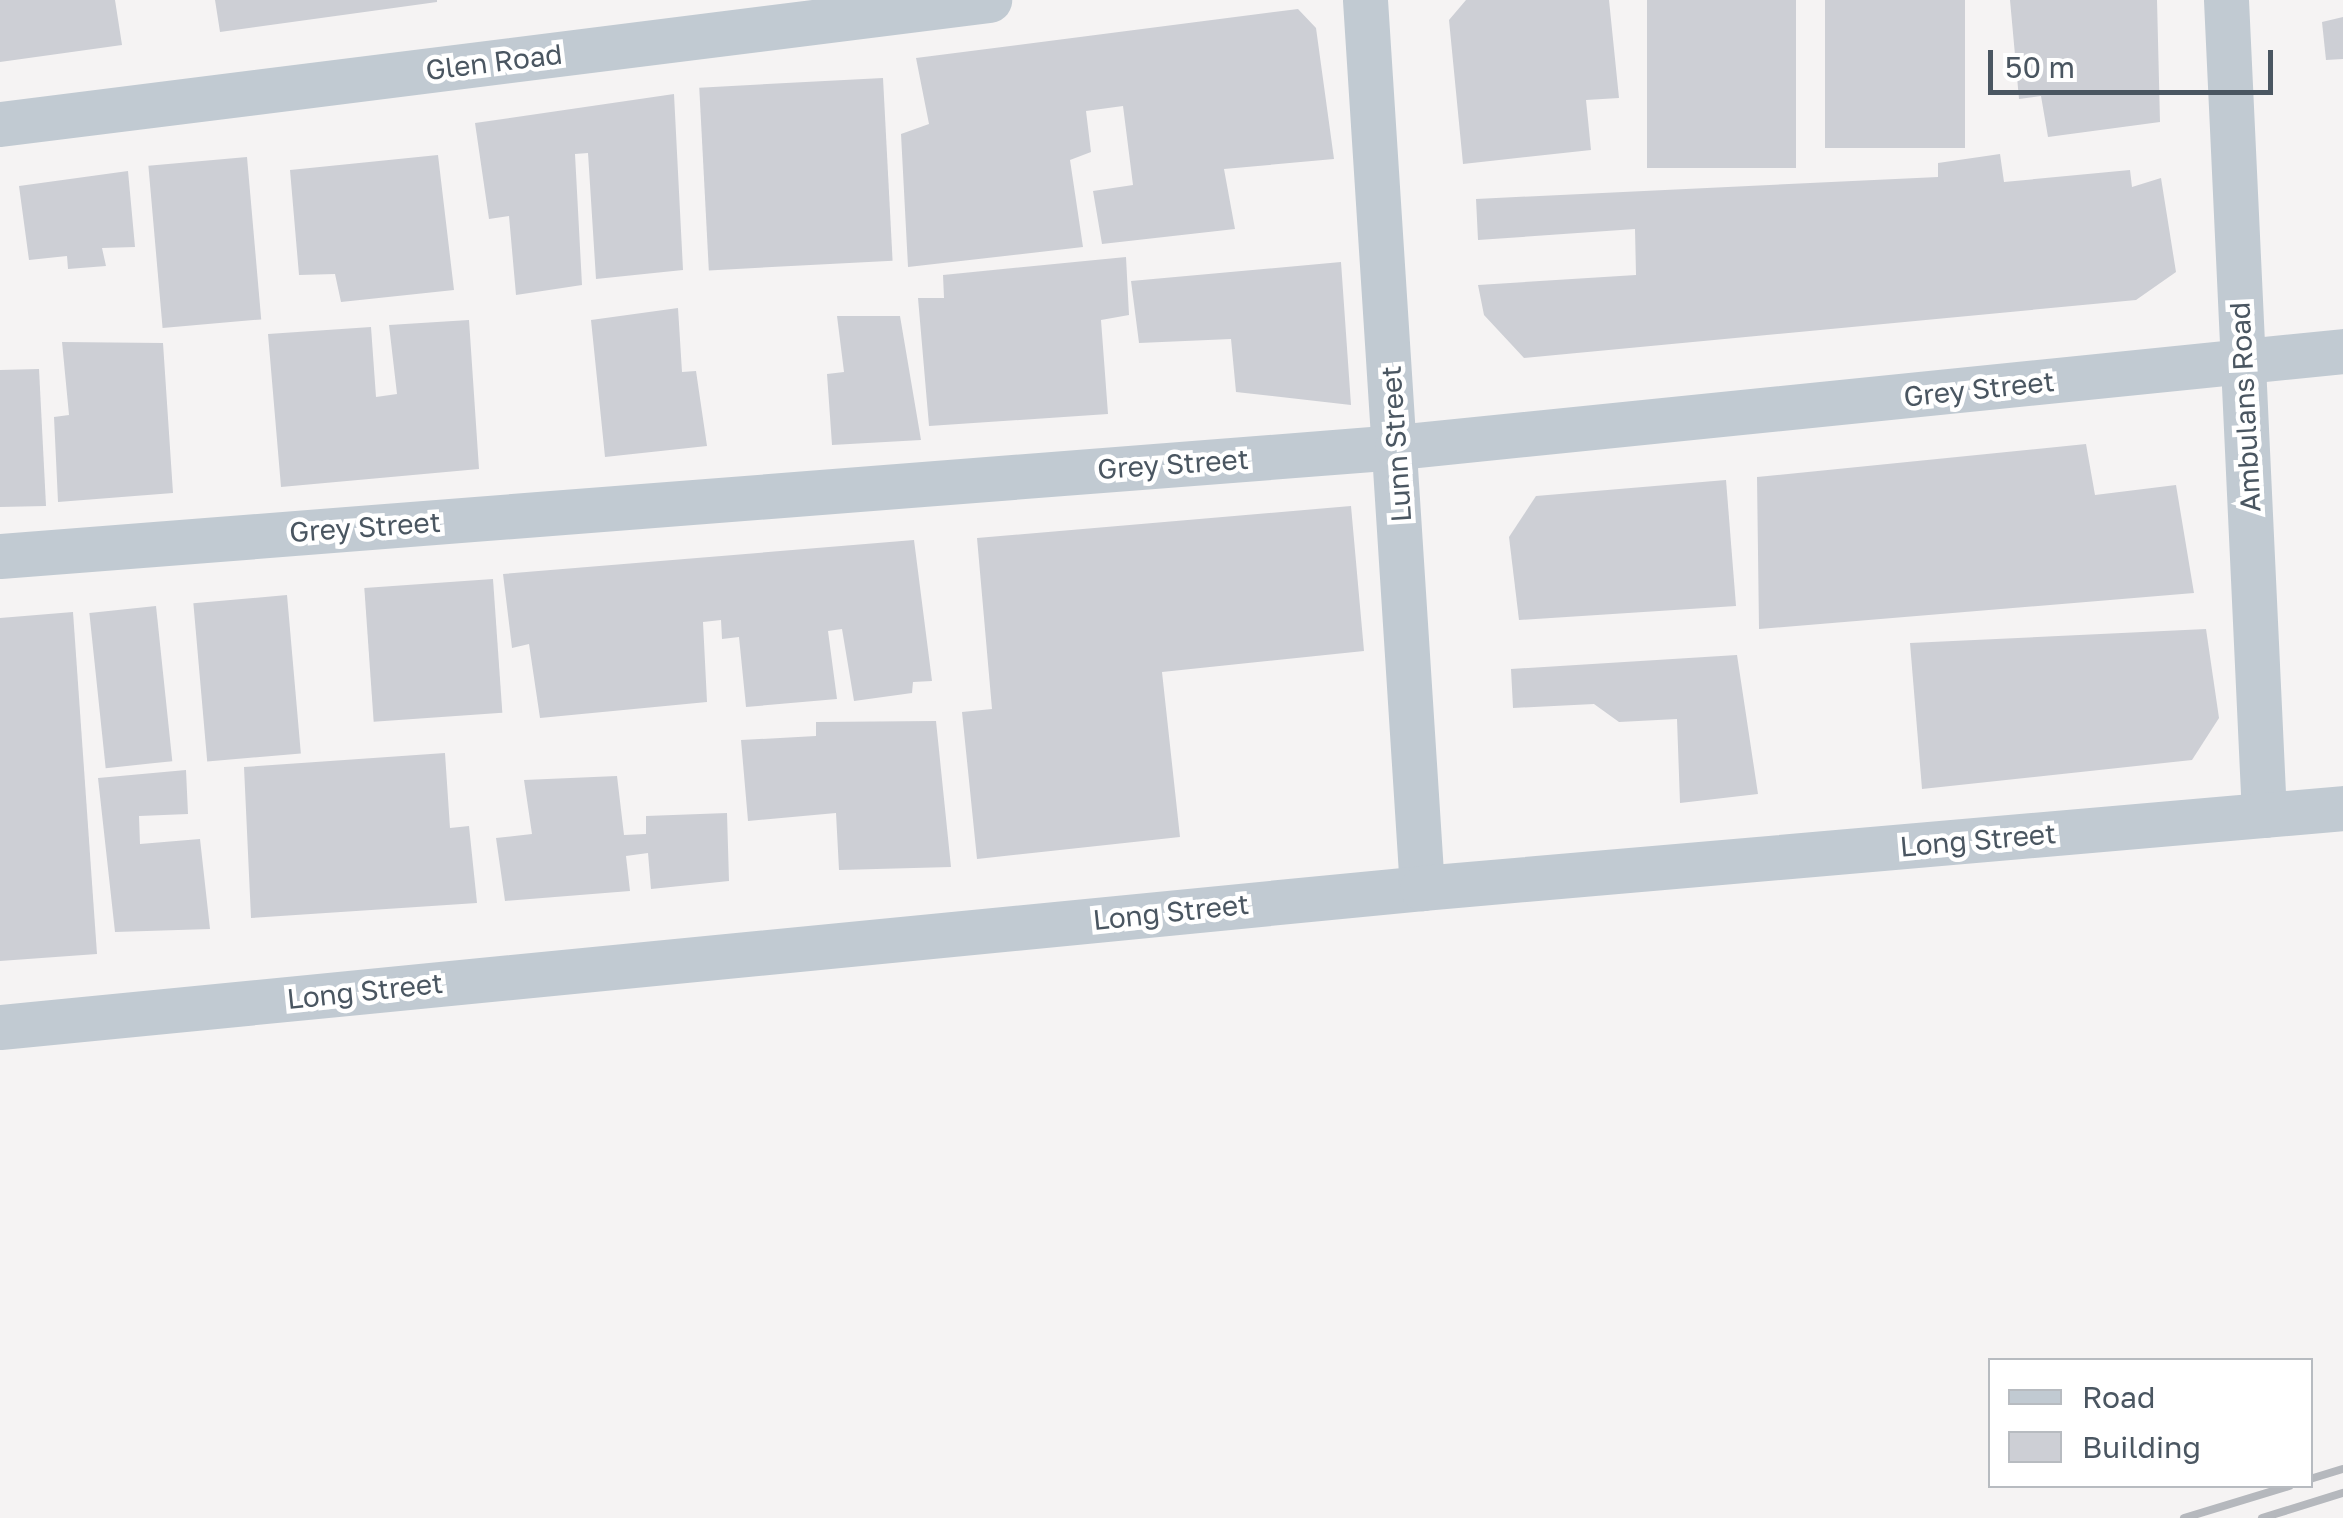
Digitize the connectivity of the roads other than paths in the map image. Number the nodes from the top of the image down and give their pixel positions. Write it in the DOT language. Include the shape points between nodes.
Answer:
graph roads {
  1 [pos="989,0"];
  2 [pos="1365,0"];
  3 [pos="2226,0"];
  4 [pos="0,124"];
  5 [pos="2343,351"];
  6 [pos="2243,363"];
  7 [pos="1397,447"];
  8 [pos="0,556"];
  9 [pos="2343,808"];
  10 [pos="2264,815"];
  11 [pos="1422,888"];
  12 [pos="0,1027"];
  1 -- 4 [label="street, Glen Road"];
  2 -- 7 [label="street, Lunn Street"];
  3 -- 6 [label="street, Ambulans Road"];
  5 -- 6 [label="street, Grey Street"];
  6 -- 7 [label="street, Grey Street"];
  6 -- 10 [label="street, Ambulans Road"];
  7 -- 8 [label="street, Grey Street"];
  7 -- 11 [label="street, Lunn Street"];
  9 -- 10 [label="street, Long Street"];
  10 -- 11 [label="street, Long Street"];
  11 -- 12 [label="street, Long Street"];
}
